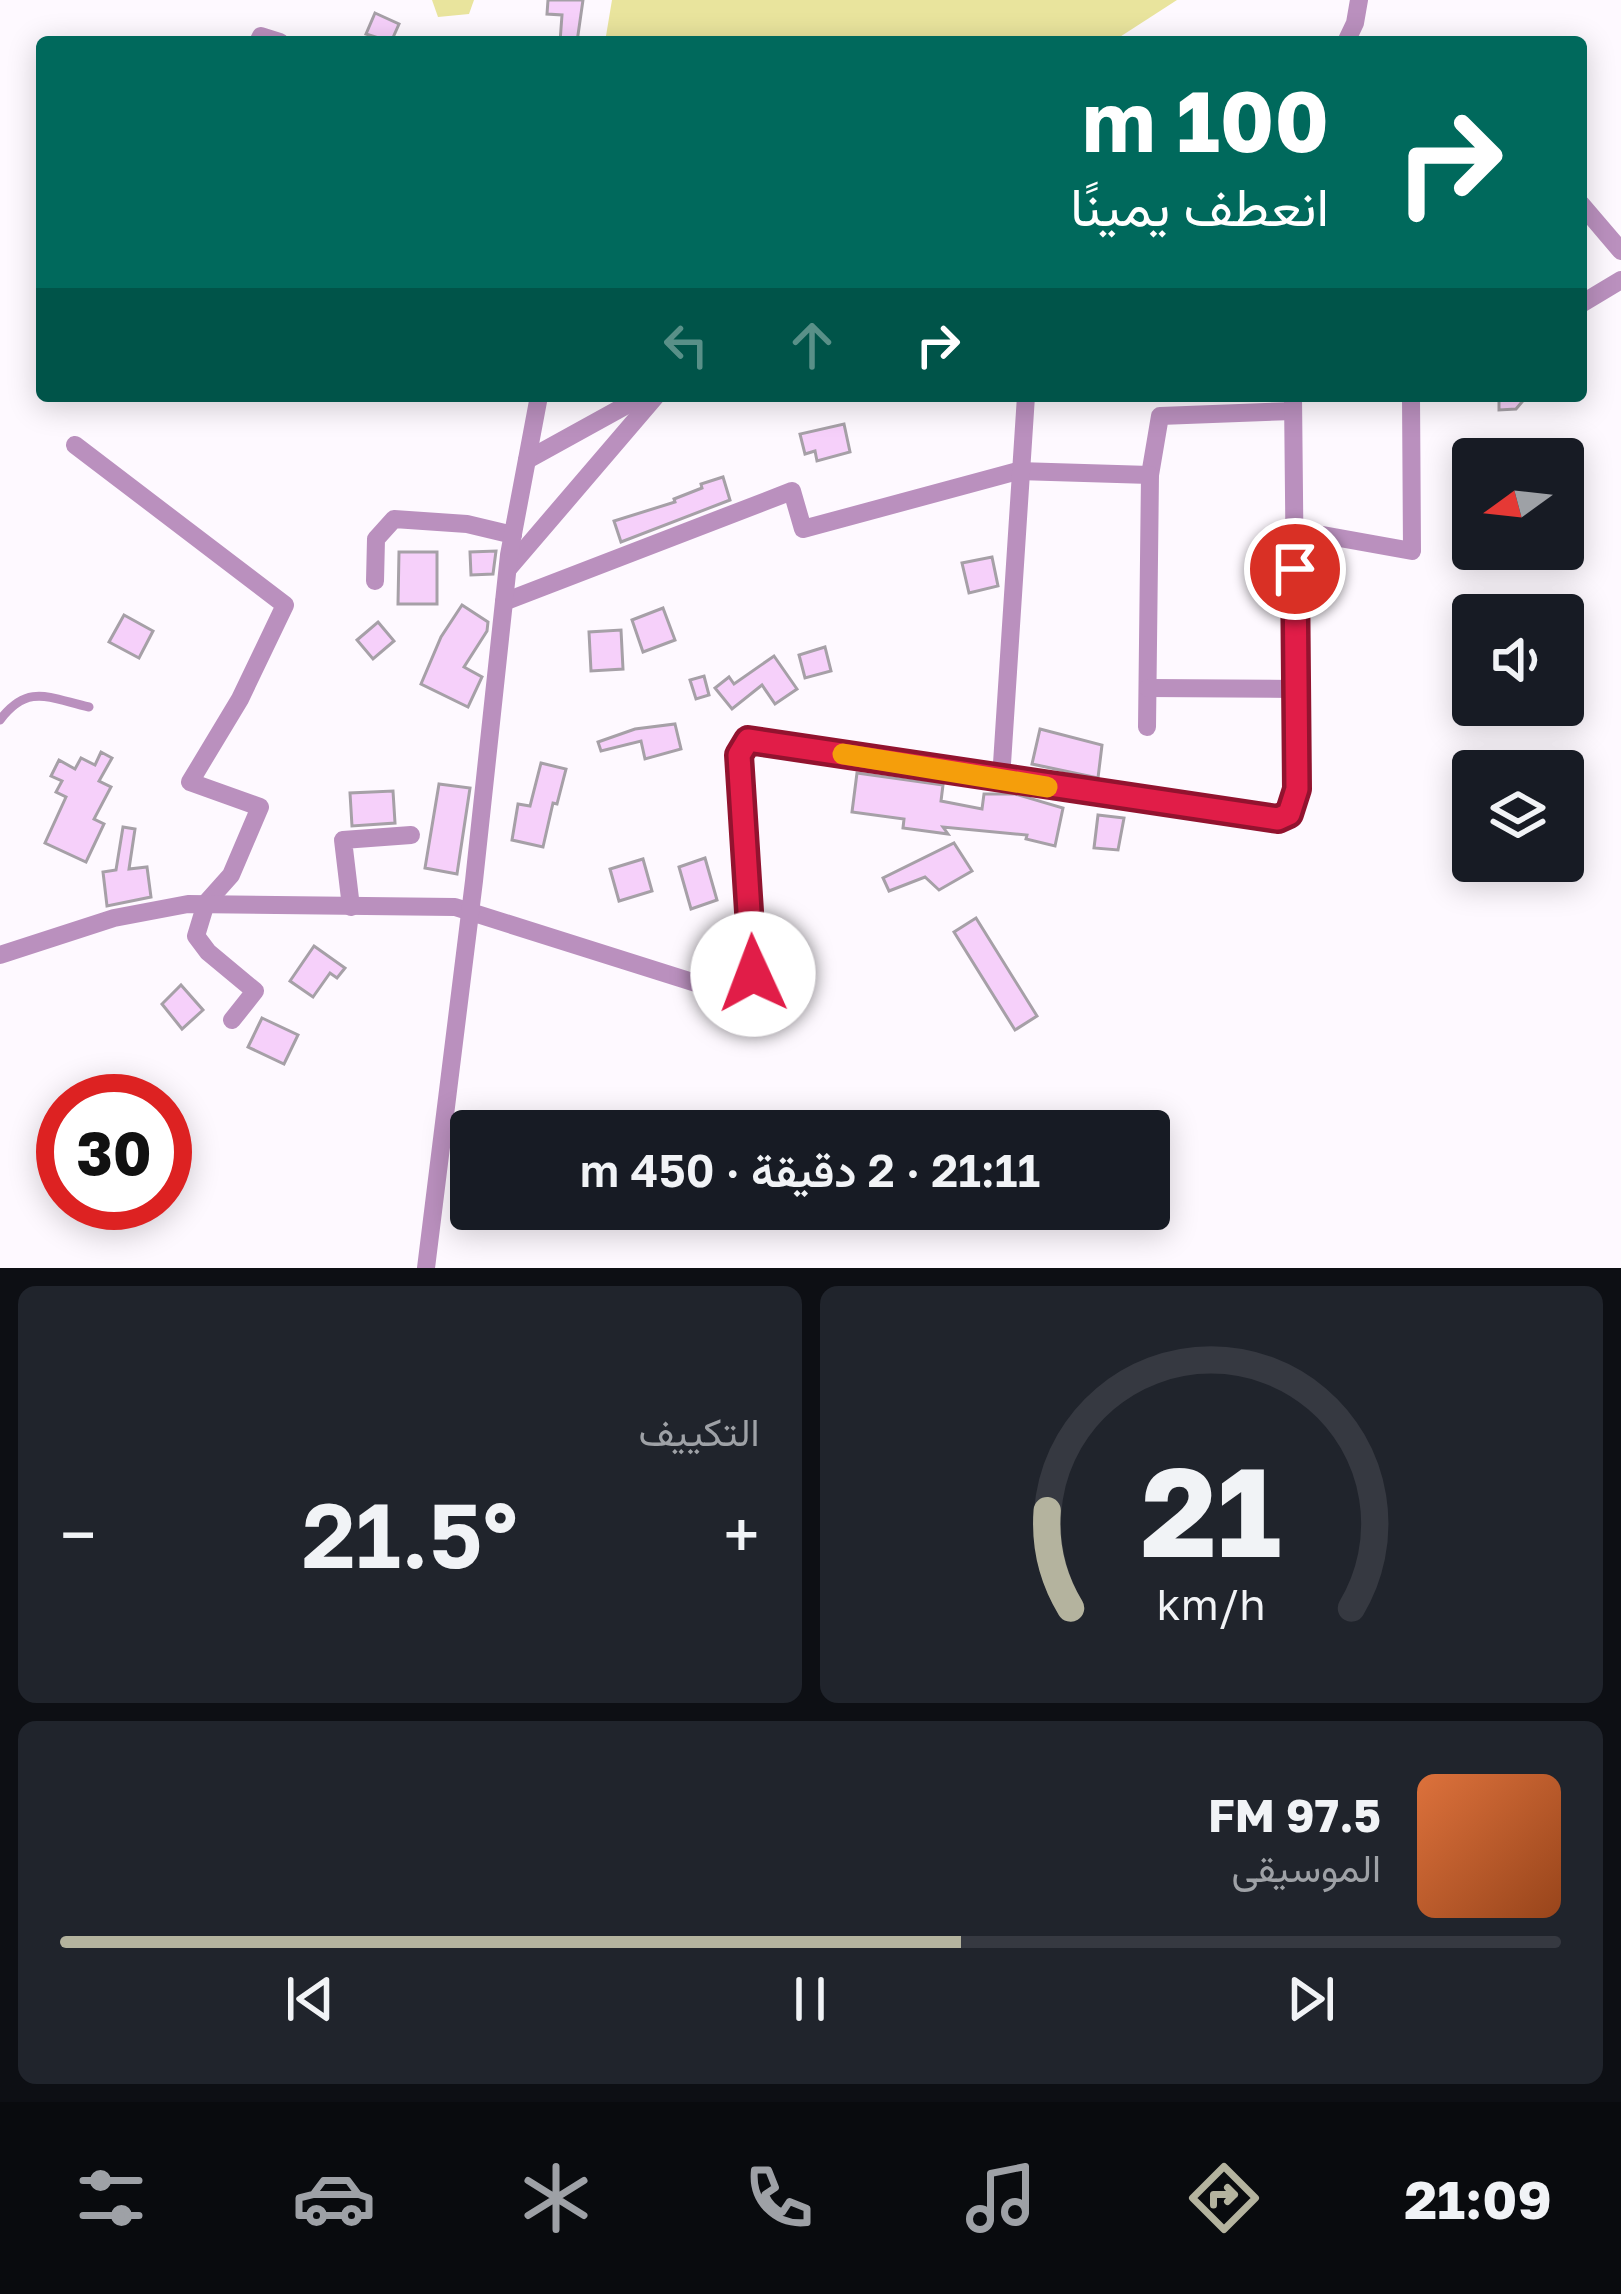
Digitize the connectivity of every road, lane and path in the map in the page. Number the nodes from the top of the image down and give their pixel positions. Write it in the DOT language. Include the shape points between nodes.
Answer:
graph roads {
  1 [pos="1359,0"];
  2 [pos="1349,36"];
  3 [pos="1587,211"];
  4 [pos="1621,251"];
  5 [pos="1621,280"];
  6 [pos="1587,300"];
  7 [pos="538,402"];
  8 [pos="632,402"];
  9 [pos="651,402"];
  10 [pos="1025,402"];
  11 [pos="1411,402"];
  12 [pos="1293,404"];
  13 [pos="1160,406"];
  14 [pos="75,445"];
  15 [pos="527,460"];
  16 [pos="1018,471"];
  17 [pos="1150,475"];
  18 [pos="1295,530"];
  19 [pos="513,535"];
  20 [pos="508,569"];
  21 [pos="375,581"];
  22 [pos="504,602"];
  23 [pos="1148,688"];
  24 [pos="1296,689"];
  25 [pos="89,706"];
  26 [pos="0,720"];
  27 [pos="1148,727"];
  28 [pos="1001,779"];
  29 [pos="411,835"];
  30 [pos="206,903"];
  31 [pos="351,908"];
  32 [pos="470,909"];
  33 [pos="0,955"];
  34 [pos="232,1021"];
  35 [pos="425,1268"];
  1 -- 2 [label="street"];
  3 -- 4 [label="street"];
  5 -- 6 [label="street"];
  7 -- 15 [label="street"];
  8 -- 15 [label="street"];
  9 -- 20 [label="street"];
  10 -- 16 [label="street"];
  11 -- 18 [label="street" via="1412,551"];
  12 -- 13 [label="street"];
  12 -- 18 [label="street"];
  13 -- 17 [label="street"];
  14 -- 30 [label="street" via="285,605 190,782 260,808 231,875"];
  15 -- 19 [label="street"];
  16 -- 17 [label="street"];
  16 -- 22 [label="street" via="803,529 792,491"];
  16 -- 28 [label="street"];
  17 -- 23 [label="street"];
  18 -- 24 [label="street"];
  19 -- 20 [label="street"];
  19 -- 21 [label="street" via="394,519 376,538"];
  20 -- 22 [label="street"];
  22 -- 32 [label="street"];
  23 -- 24 [label="street"];
  23 -- 27 [label="street"];
  24 -- 28 [label="street" via="1297,789 1289,814 1278,819"];
  25 -- 26 [label="lane" via="27,695"];
  28 -- 32 [label="street" via="748,740 739,755 754,956 753,974 738,992"];
  29 -- 31 [label="street" via="343,840"];
  30 -- 31 [label="street"];
  30 -- 33 [label="street" via="114,918"];
  30 -- 34 [label="street" via="196,936 255,991"];
  31 -- 32 [label="street"];
  32 -- 35 [label="street"];
}
